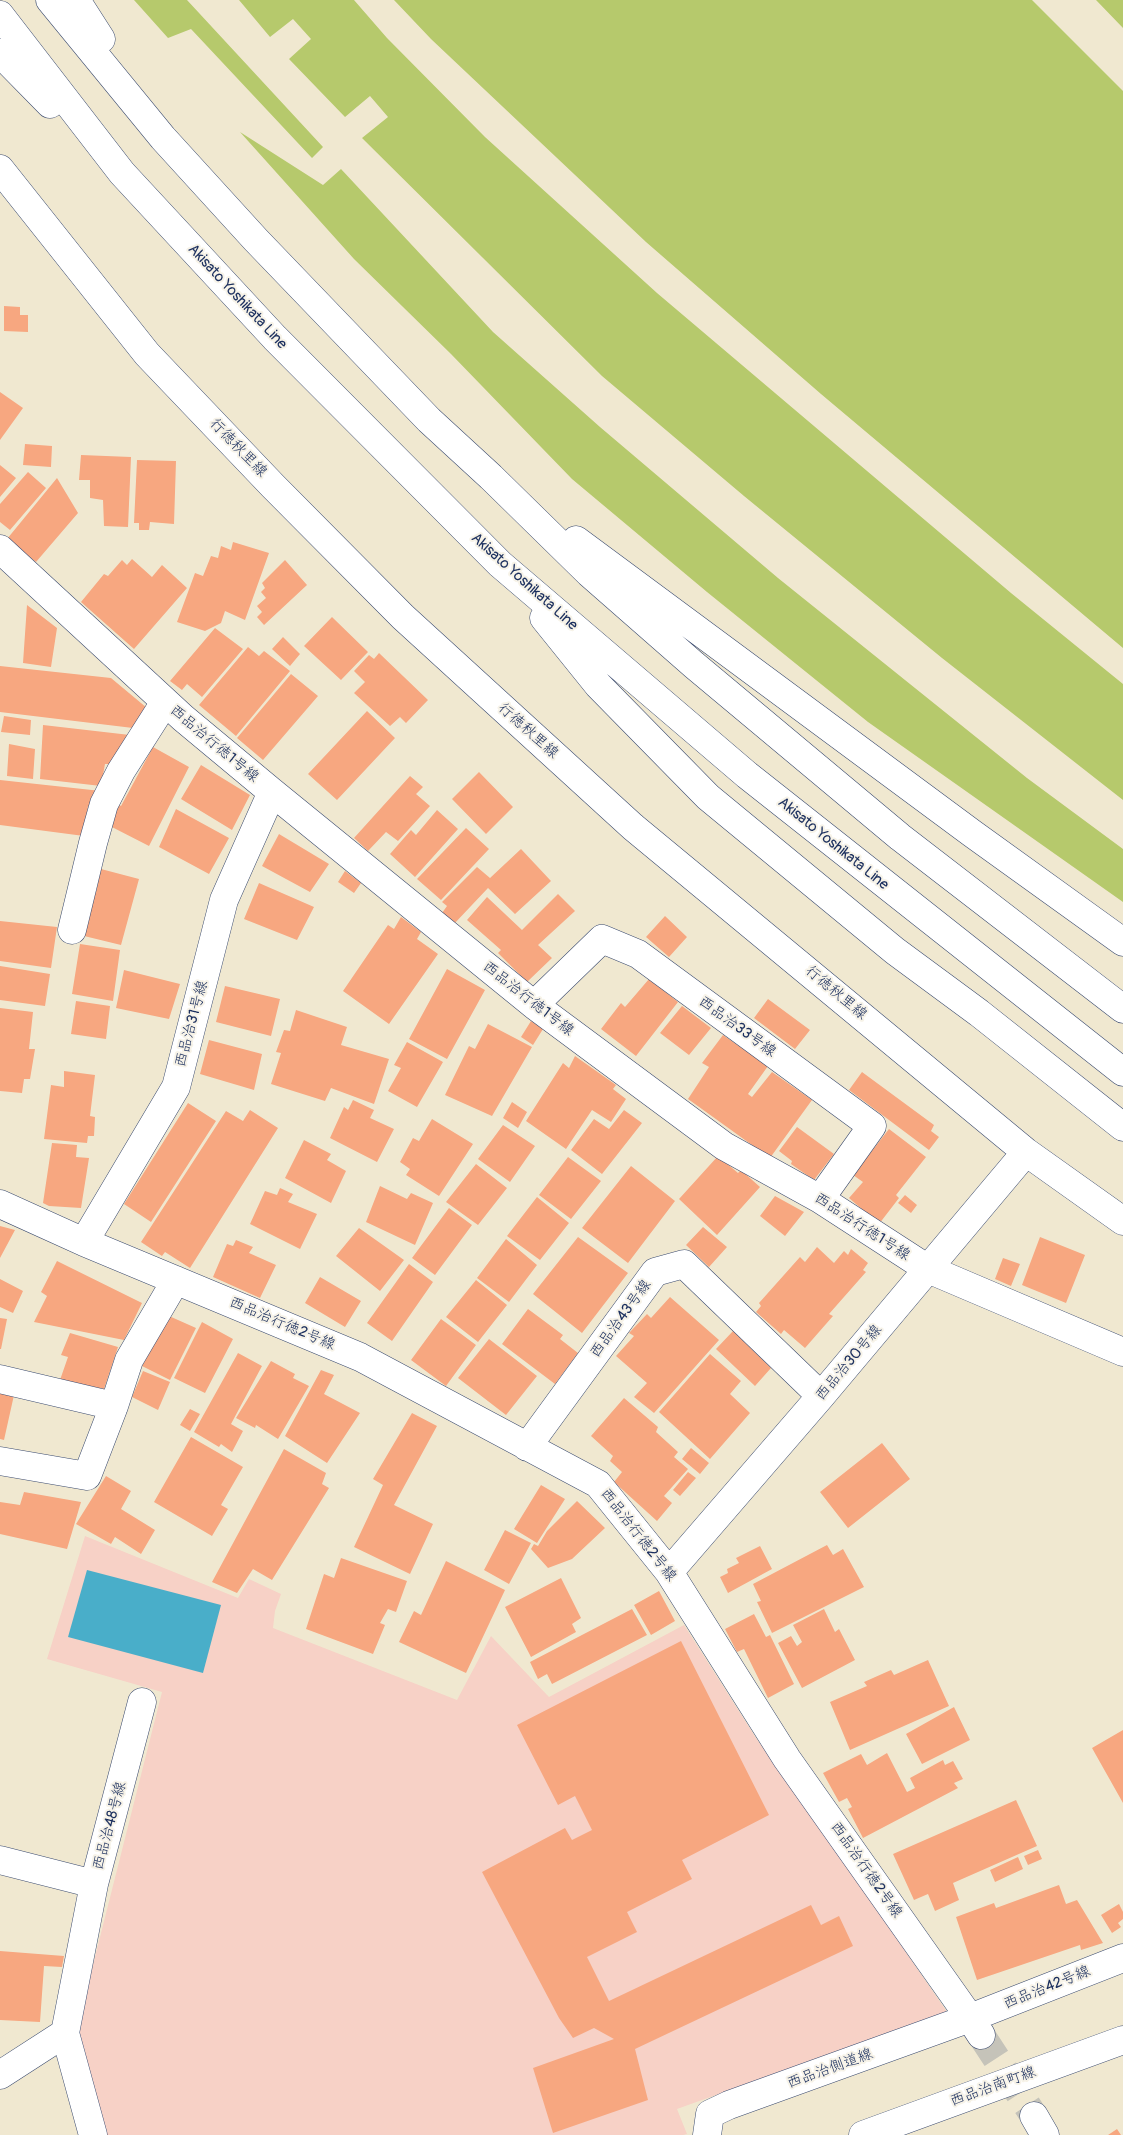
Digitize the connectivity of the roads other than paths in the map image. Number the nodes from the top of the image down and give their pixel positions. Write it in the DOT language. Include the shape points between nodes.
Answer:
graph roads {
  1 [pos="50,0"];
  2 [pos="76,0"];
  3 [pos="0,15"];
  4 [pos="0,53"];
  5 [pos="163,138"];
  6 [pos="0,169"];
  7 [pos="122,173"];
  8 [pos="491,477"];
  9 [pos="0,549"];
  10 [pos="500,564"];
  11 [pos="165,702"];
  12 [pos="272,792"];
  13 [pos="72,930"];
  14 [pos="1123,942"];
  15 [pos="534,1005"];
  16 [pos="1123,1008"];
  17 [pos="1123,1072"];
  18 [pos="1123,1127"];
  19 [pos="1026,1152"];
  20 [pos="820,1199"];
  21 [pos="0,1204"];
  22 [pos="1123,1221"];
  23 [pos="84,1242"];
  24 [pos="928,1269"];
  25 [pos="176,1280"];
  26 [pos="1123,1352"];
  27 [pos="0,1379"];
  28 [pos="821,1396"];
  29 [pos="114,1406"];
  30 [pos="527,1446"];
  31 [pos="0,1461"];
  32 [pos="669,1572"];
  33 [pos="142,1702"];
  34 [pos="0,1860"];
  35 [pos="94,1884"];
  36 [pos="1123,1958"];
  37 [pos="976,2027"];
  38 [pos="65,2033"];
  39 [pos="1123,2040"];
  40 [pos="0,2075"];
  41 [pos="93,2135"];
  42 [pos="707,2135"];
  43 [pos="863,2135"];
  1 -- 5 [label="street"];
  2 -- 5 [label="street"];
  3 -- 7 [label="street, Akisato Yoshikata Line"];
  4 -- 7 [label="street"];
  5 -- 8 [label="street" via="368,359"];
  6 -- 19 [label="street, 行徳秋里線" via="147,354 403,617 633,827"];
  7 -- 10 [label="street, Akisato Yoshikata Line" via="275,338"];
  8 -- 14 [label="street"];
  8 -- 16 [label="street" via="589,573 694,665 900,837"];
  9 -- 11 [label="street, 西品治行徳1号線"];
  10 -- 17 [label="street, Akisato Yoshikata Line" via="747,775"];
  10 -- 18 [label="street" via="598,684 708,797 895,951"];
  11 -- 12 [label="street, 西品治行徳1号線"];
  11 -- 13 [label="street" via="104,804"];
  12 -- 15 [label="street, 西品治行徳1号線"];
  12 -- 23 [label="street, 西品治31号線" via="224,900 176,1087"];
  15 -- 20 [label="street, 西品治行徳1号線" via="724,1146"];
  15 -- 20 [label="street, 西品治33号線" via="602,939 638,954 872,1126"];
  19 -- 22 [label="street, 行徳秋里線"];
  19 -- 24 [label="street, 西品治30号線"];
  20 -- 24 [label="street, 西品治行徳1号線"];
  21 -- 23 [label="street, 西品治行徳2号線"];
  23 -- 25 [label="street, 西品治行徳2号線"];
  24 -- 26 [label="street, 西品治行徳1号線"];
  24 -- 28 [label="street, 西品治30号線"];
  25 -- 29 [label="street" via="129,1360"];
  25 -- 30 [label="street, 西品治行徳2号線" via="360,1356"];
  27 -- 29 [label="street"];
  28 -- 30 [label="street, 西品治43号線" via="684,1264 655,1272"];
  28 -- 32 [label="street, 西品治30号線"];
  29 -- 31 [label="street" via="87,1476"];
  30 -- 32 [label="street, 西品治行徳2号線" via="598,1484"];
  32 -- 37 [label="street, 西品治行徳2号線" via="787,1760"];
  33 -- 35 [label="street, 西品治48号線"];
  34 -- 35 [label="street, 西品治48号線"];
  35 -- 38 [label="street"];
  36 -- 37 [label="street, 西品治42号線"];
  37 -- 42 [label="street, 西品治側道線" via="729,2106 710,2114"];
  38 -- 40 [label="street"];
  38 -- 41 [label="street"];
  39 -- 43 [label="street, 西品治南町線"];
}
